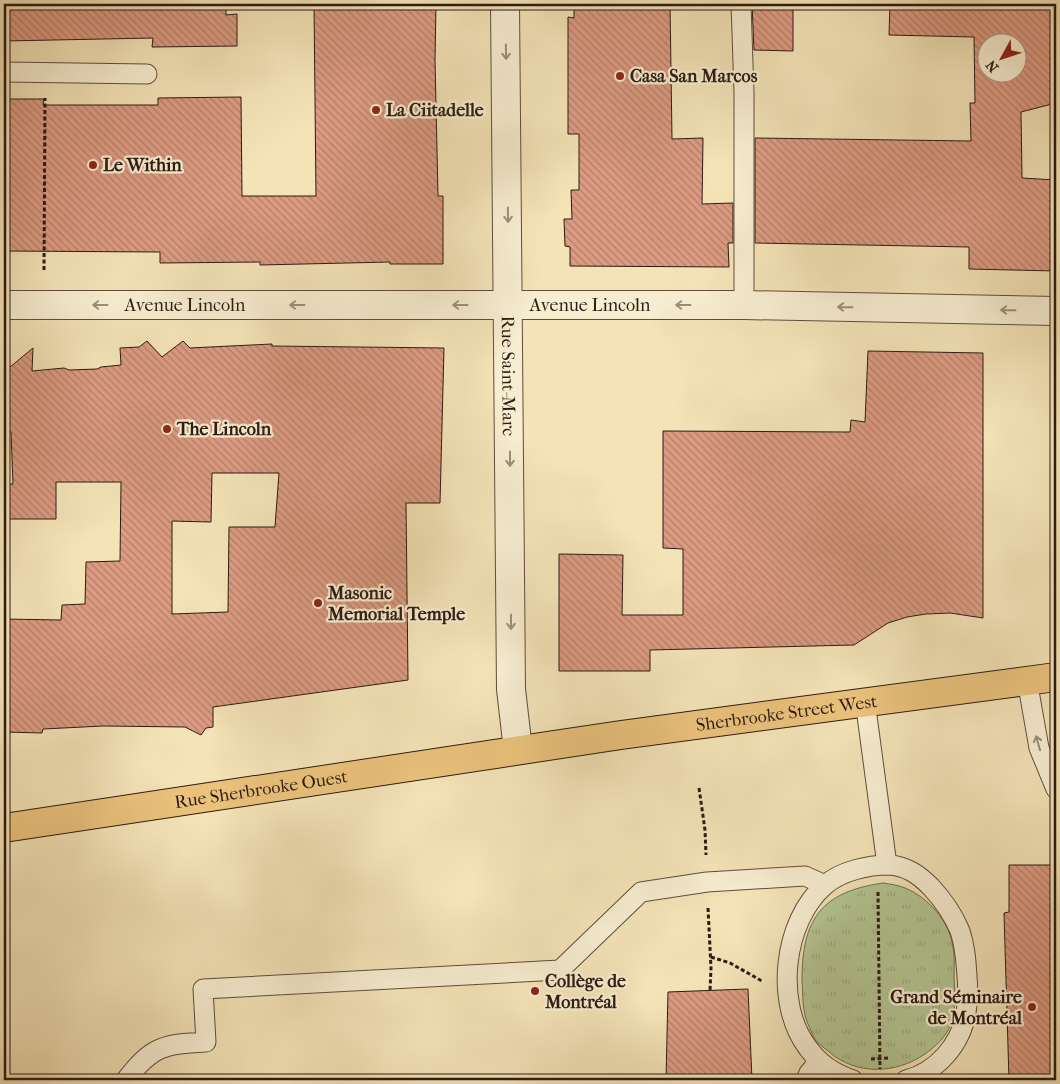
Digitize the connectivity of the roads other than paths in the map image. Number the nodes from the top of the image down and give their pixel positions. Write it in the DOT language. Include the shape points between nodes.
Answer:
graph roads {
  1 [pos="506,4"];
  2 [pos="741,4"];
  3 [pos="4,72"];
  4 [pos="147,74"];
  5 [pos="4,305"];
  6 [pos="744,305"];
  7 [pos="508,306"];
  8 [pos="1056,311"];
  9 [pos="1056,677"];
  10 [pos="1028,680"];
  11 [pos="865,702"];
  12 [pos="518,750"];
  13 [pos="1056,789"];
  14 [pos="4,828"];
  15 [pos="887,865"];
  16 [pos="825,885"];
  17 [pos="819,1061"];
  18 [pos="126,1080"];
  19 [pos="806,1080"];
  20 [pos="853,1080"];
  21 [pos="906,1080"];
  1 -- 7 [label="street, Rue Saint-Marc, one-way"];
  2 -- 6 [label="lane"];
  3 -- 4 [label="lane"];
  7 -- 5 [label="street, Avenue Lincoln, one-way"];
  6 -- 7 [label="street, Avenue Lincoln, one-way"];
  8 -- 6 [label="street, Avenue Lincoln, one-way"];
  7 -- 12 [label="street, Rue Saint-Marc, one-way" via="511,688"];
  9 -- 10 [label="main road, Sherbrooke Street West"];
  10 -- 11 [label="main road, Sherbrooke Street West"];
  13 -- 10 [label="lane, one-way" via="1038,741"];
  11 -- 12 [label="main road, Sherbrooke Street West"];
  11 -- 15 [label="lane"];
  12 -- 14 [label="main road, Rue Sherbrooke Ouest"];
  15 -- 16 [label="lane" via="854,871"];
  15 -- 21 [label="lane" via="913,871 937,894 956,923 966,960 966,1012 958,1038 948,1053 933,1066"];
  16 -- 17 [label="lane" via="809,904 795,931 787,974 789,1002 796,1026 806,1047"];
  16 -- 18 [label="lane" via="804,876 707,882 641,892 560,970 204,989 206,1042 162,1047 148,1055"];
  17 -- 19 [label="lane"];
  17 -- 20 [label="lane" via="833,1072"];
}
